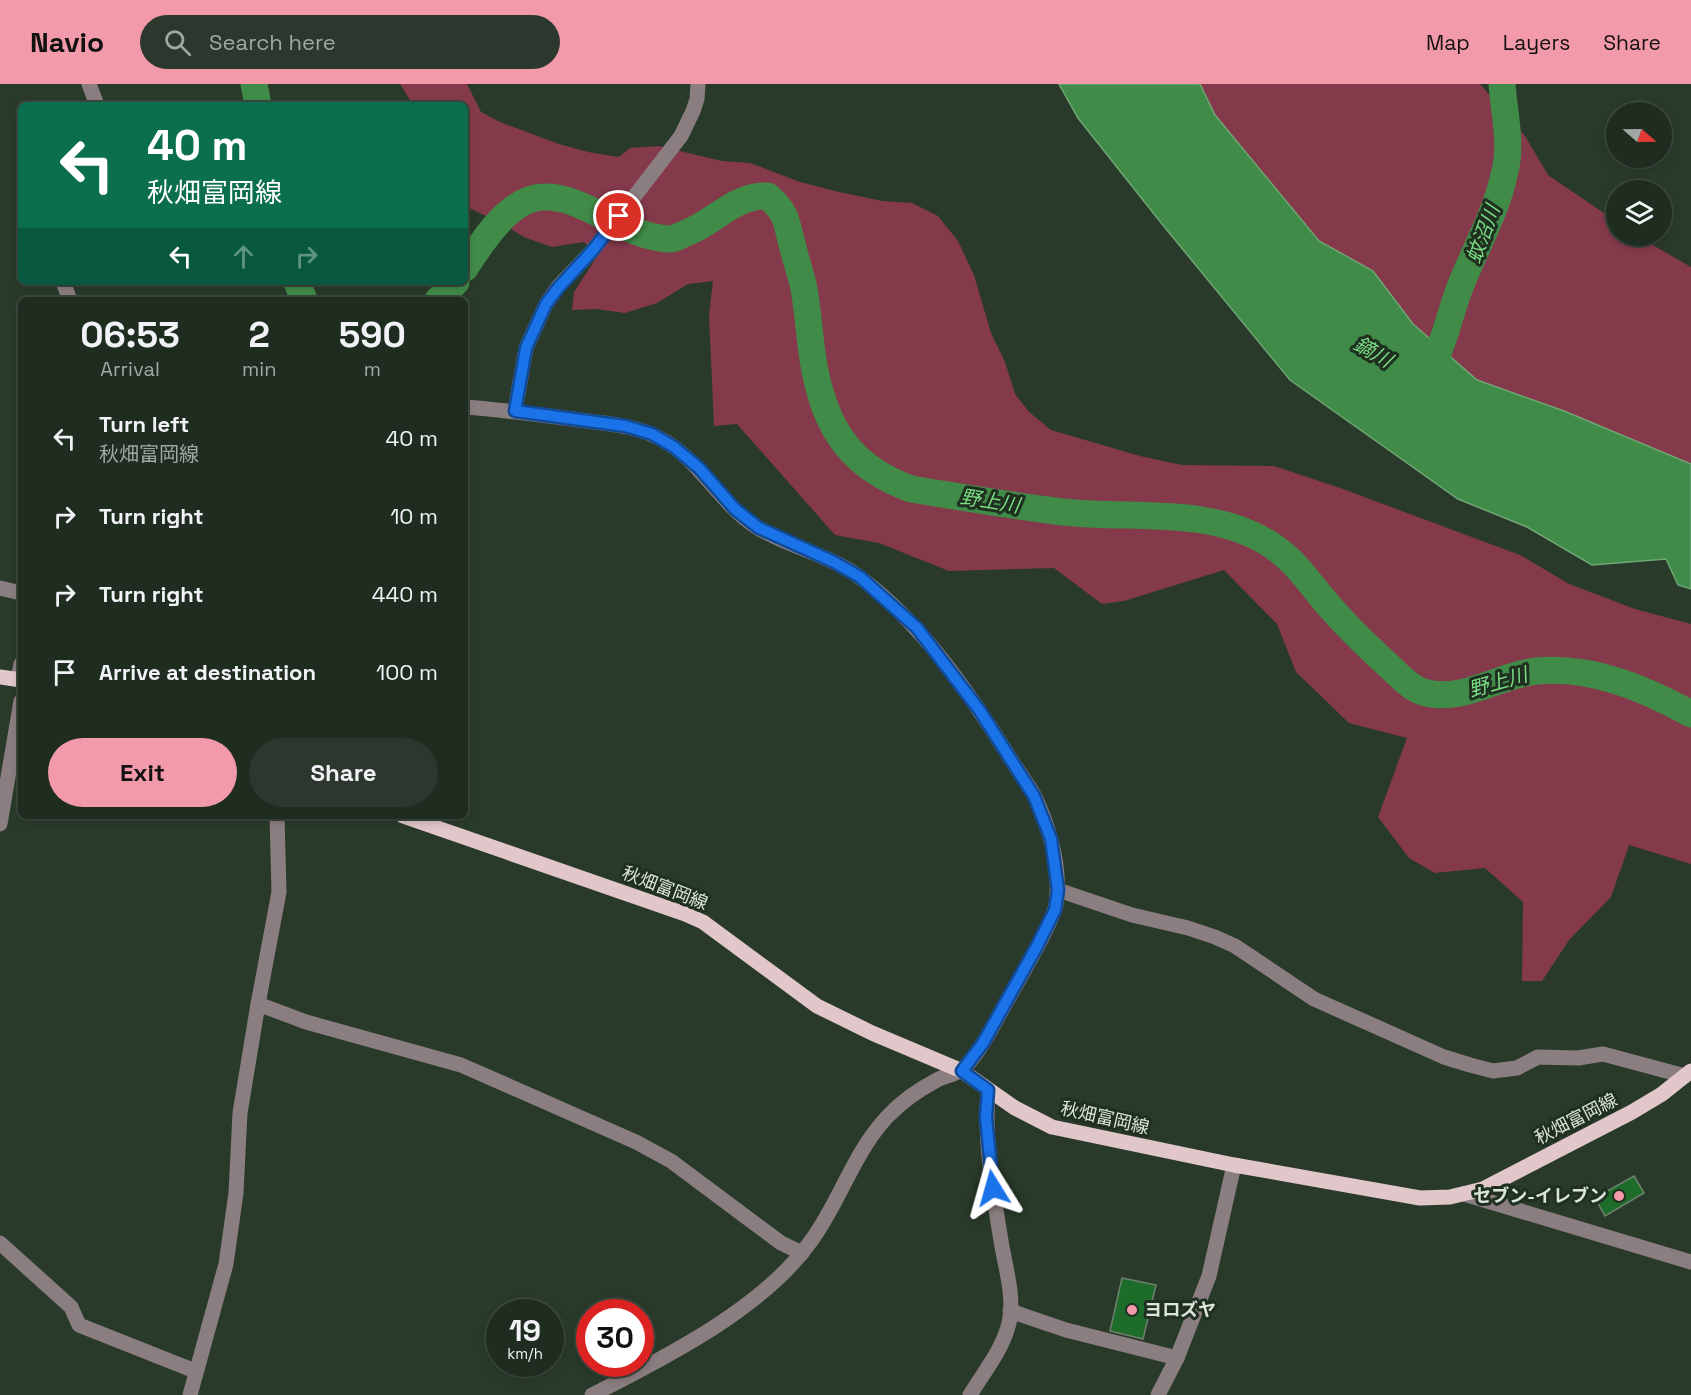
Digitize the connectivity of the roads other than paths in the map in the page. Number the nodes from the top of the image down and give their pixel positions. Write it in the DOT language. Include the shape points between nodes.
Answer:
graph roads {
  1 [pos="89,84"];
  2 [pos="698,84"];
  3 [pos="96,102"];
  4 [pos="468,407"];
  5 [pos="515,411"];
  6 [pos="0,588"];
  7 [pos="18,592"];
  8 [pos="0,677"];
  9 [pos="18,680"];
  10 [pos="18,716"];
  11 [pos="3,792"];
  12 [pos="277,819"];
  13 [pos="413,819"];
  14 [pos="0,824"];
  15 [pos="1058,890"];
  16 [pos="258,1004"];
  17 [pos="962,1071"];
  18 [pos="1688,1073"];
  19 [pos="988,1090"];
  20 [pos="1234,1165"];
  21 [pos="1464,1194"];
  22 [pos="0,1243"];
  23 [pos="802,1253"];
  24 [pos="1691,1262"];
  25 [pos="1010,1311"];
  26 [pos="1177,1358"];
  27 [pos="195,1371"];
  28 [pos="190,1395"];
  29 [pos="592,1395"];
  30 [pos="970,1395"];
  31 [pos="1158,1395"];
  1 -- 3 [label="street"];
  2 -- 5 [label="street" via="690,120 671,148 546,304 526,348"];
  4 -- 5 [label="street"];
  5 -- 15 [label="street" via="625,426 652,434 699,468 735,509 759,528 834,562 860,577 891,603 917,628 980,711 1034,796 1051,839"];
  6 -- 7 [label="street"];
  8 -- 9 [label="main road"];
  10 -- 11 [label="street"];
  11 -- 14 [label="street"];
  12 -- 16 [label="street" via="279,892"];
  13 -- 17 [label="main road, 秋畑富岡線" via="685,914 718,932 817,1006"];
  15 -- 17 [label="street" via="1055,910 1036,948 983,1043"];
  15 -- 18 [label="street" via="1229,943 1314,999 1444,1057 1493,1071 1517,1068 1538,1057 1604,1054"];
  16 -- 23 [label="street" via="306,1022 461,1065 636,1142 671,1161 781,1242"];
  16 -- 27 [label="street" via="240,1113 236,1194 226,1264"];
  17 -- 19 [label="main road, 秋畑富岡線"];
  17 -- 23 [label="street" via="940,1078 900,1103 871,1134 833,1206"];
  18 -- 21 [label="main road, 秋畑富岡線" via="1632,1112 1483,1189"];
  19 -- 20 [label="main road, 秋畑富岡線" via="1053,1127"];
  19 -- 25 [label="street" via="989,1167"];
  20 -- 21 [label="main road, 秋畑富岡線" via="1420,1198"];
  20 -- 26 [label="street" via="1209,1276"];
  21 -- 24 [label="street"];
  22 -- 27 [label="street" via="71,1307 79,1325"];
  23 -- 29 [label="street" via="761,1293 697,1338"];
  25 -- 26 [label="street" via="1066,1330"];
  25 -- 30 [label="street" via="1005,1338"];
  26 -- 31 [label="street"];
  27 -- 28 [label="street"];
}
